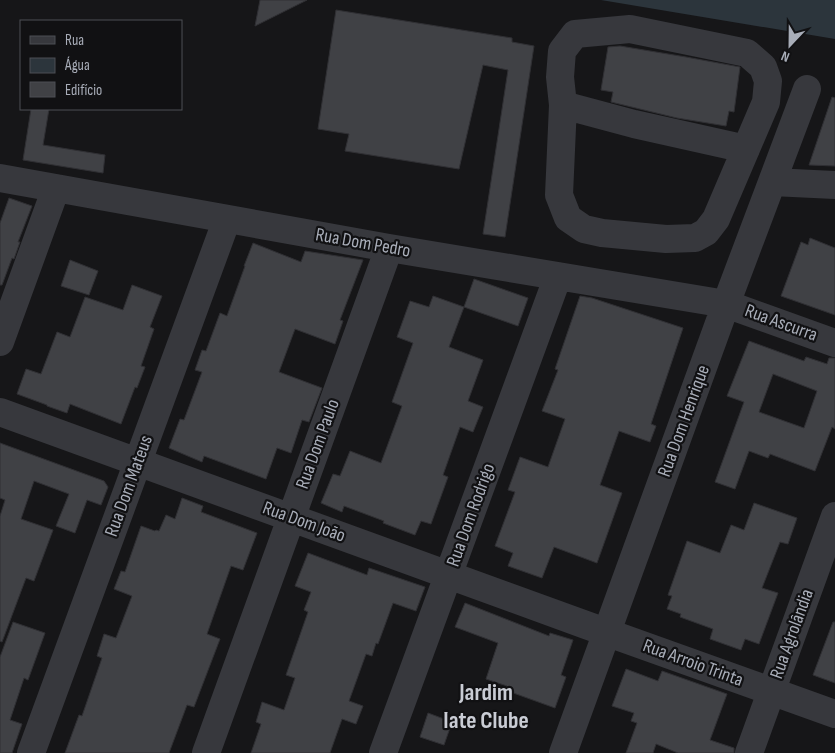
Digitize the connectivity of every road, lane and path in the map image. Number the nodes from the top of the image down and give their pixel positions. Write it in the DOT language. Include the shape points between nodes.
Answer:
graph roads {
  1 [pos="766,102"];
  2 [pos="563,105"];
  3 [pos="746,149"];
  4 [pos="0,178"];
  5 [pos="772,182"];
  6 [pos="835,185"];
  7 [pos="56,188"];
  8 [pos="227,219"];
  9 [pos="389,248"];
  10 [pos="558,276"];
  11 [pos="726,304"];
  12 [pos="0,342"];
  13 [pos="835,343"];
  14 [pos="0,412"];
  15 [pos="138,462"];
  16 [pos="835,516"];
  17 [pos="291,518"];
  18 [pos="448,575"];
  19 [pos="607,632"];
  20 [pos="771,691"];
  21 [pos="835,714"];
  22 [pos="31,753"];
  23 [pos="206,753"];
  24 [pos="383,753"];
  25 [pos="563,753"];
  26 [pos="748,753"];
  1 -- 2 [label="street" via="768,80 763,67 747,53 630,29 575,34 562,51"];
  1 -- 3 [label="street"];
  1 -- 5 [label="street, Rua Dom Henrique" via="802,101"];
  2 -- 3 [label="street"];
  2 -- 3 [label="street" via="559,195 568,218 584,229 602,234 675,239 695,238 706,232 716,219"];
  4 -- 7 [label="street, Rua Dom Pedro"];
  5 -- 6 [label="street"];
  5 -- 11 [label="street, Rua Dom Henrique"];
  7 -- 8 [label="street, Rua Dom Pedro"];
  7 -- 12 [label="street"];
  8 -- 9 [label="street, Rua Dom Pedro"];
  8 -- 15 [label="street, Rua Dom Mateus"];
  9 -- 10 [label="street, Rua Dom Pedro"];
  9 -- 17 [label="street, Rua Dom Paulo"];
  10 -- 11 [label="street, Rua Dom Pedro"];
  10 -- 18 [label="street, Rua Dom Rodrigo"];
  11 -- 13 [label="street, Rua Ascurra"];
  11 -- 19 [label="street, Rua Dom Henrique"];
  14 -- 15 [label="street, Rua Dom João"];
  15 -- 17 [label="street, Rua Dom João"];
  15 -- 22 [label="street, Rua Dom Mateus"];
  16 -- 20 [label="street, Rua Agrolândia"];
  17 -- 18 [label="street, Rua Dom João"];
  17 -- 23 [label="street, Rua Dom Paulo"];
  18 -- 19 [label="street, Rua Dom João"];
  18 -- 24 [label="street, Rua Dom Rodrigo"];
  19 -- 20 [label="street, Rua Arroio Trinta"];
  19 -- 25 [label="street, Rua Dom Henrique"];
  20 -- 21 [label="street, Rua Arroio Trinta"];
  20 -- 26 [label="street, Rua Agrolândia"];
}
